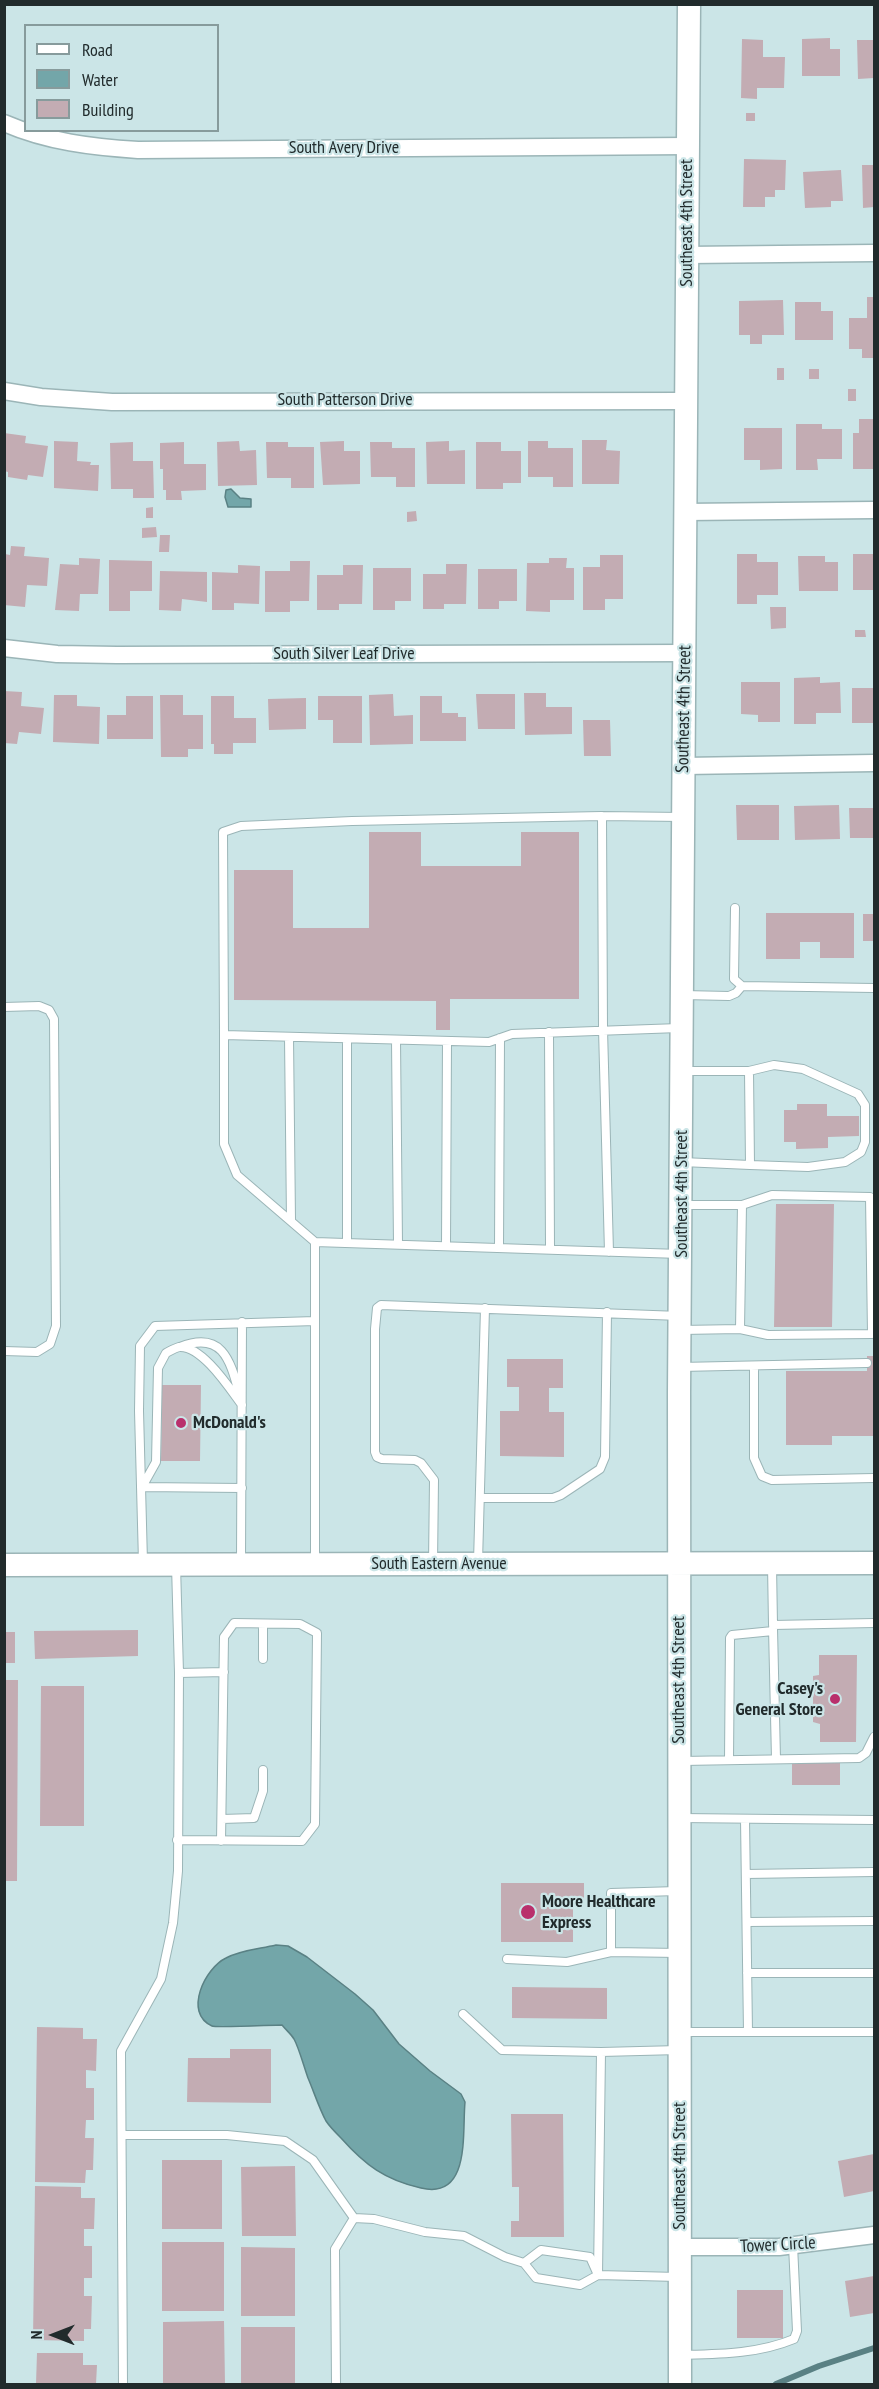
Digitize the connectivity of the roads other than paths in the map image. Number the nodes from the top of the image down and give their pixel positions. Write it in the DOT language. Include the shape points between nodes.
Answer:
graph roads {
  1 [pos="689,4"];
  2 [pos="4,123"];
  3 [pos="24,131"];
  4 [pos="26,132"];
  5 [pos="688,146"];
  6 [pos="874,253"];
  7 [pos="687,255"];
  8 [pos="4,391"];
  9 [pos="687,401"];
  10 [pos="874,510"];
  11 [pos="685,512"];
  12 [pos="4,648"];
  13 [pos="685,653"];
  14 [pos="874,763"];
  15 [pos="684,766"];
  16 [pos="602,816"];
  17 [pos="683,817"];
  18 [pos="735,908"];
  19 [pos="742,986"];
  20 [pos="874,988"];
  21 [pos="682,994"];
  22 [pos="4,1007"];
  23 [pos="682,1028"];
  24 [pos="603,1029"];
  25 [pos="549,1032"];
  26 [pos="224,1035"];
  27 [pos="289,1037"];
  28 [pos="500,1038"];
  29 [pos="347,1039"];
  30 [pos="396,1040"];
  31 [pos="447,1041"];
  32 [pos="682,1071"];
  33 [pos="749,1071"];
  34 [pos="682,1162"];
  35 [pos="750,1165"];
  36 [pos="682,1205"];
  37 [pos="742,1205"];
  38 [pos="291,1221"];
  39 [pos="315,1242"];
  40 [pos="347,1243"];
  41 [pos="398,1245"];
  42 [pos="446,1246"];
  43 [pos="498,1248"];
  44 [pos="550,1250"];
  45 [pos="609,1252"];
  46 [pos="681,1254"];
  47 [pos="484,1308"];
  48 [pos="607,1312"];
  49 [pos="315,1321"];
  50 [pos="242,1322"];
  51 [pos="680,1323"];
  52 [pos="740,1329"];
  53 [pos="180,1347"];
  54 [pos="4,1351"];
  55 [pos="867,1364"];
  56 [pos="754,1366"];
  57 [pos="680,1367"];
  58 [pos="242,1405"];
  59 [pos="874,1478"];
  60 [pos="141,1487"];
  61 [pos="242,1488"];
  62 [pos="480,1498"];
  63 [pos="679,1563"];
  64 [pos="772,1563"];
  65 [pos="874,1563"];
  66 [pos="4,1564"];
  67 [pos="143,1564"];
  68 [pos="176,1564"];
  69 [pos="242,1564"];
  70 [pos="315,1564"];
  71 [pos="433,1564"];
  72 [pos="478,1564"];
  73 [pos="874,1623"];
  74 [pos="263,1624"];
  75 [pos="773,1628"];
  76 [pos="263,1659"];
  77 [pos="179,1672"];
  78 [pos="224,1672"];
  79 [pos="874,1737"];
  80 [pos="776,1759"];
  81 [pos="729,1760"];
  82 [pos="678,1761"];
  83 [pos="263,1770"];
  84 [pos="678,1818"];
  85 [pos="222,1819"];
  86 [pos="745,1819"];
  87 [pos="874,1820"];
  88 [pos="177,1840"];
  89 [pos="221,1840"];
  90 [pos="874,1872"];
  91 [pos="746,1874"];
  92 [pos="679,1891"];
  93 [pos="874,1921"];
  94 [pos="747,1922"];
  95 [pos="611,1952"];
  96 [pos="679,1953"];
  97 [pos="507,1959"];
  98 [pos="747,1973"];
  99 [pos="874,1973"];
  100 [pos="463,2014"];
  101 [pos="748,2032"];
  102 [pos="874,2032"];
  103 [pos="679,2041"];
  104 [pos="601,2052"];
  105 [pos="122,2135"];
  106 [pos="354,2218"];
  107 [pos="874,2235"];
  108 [pos="793,2245"];
  109 [pos="680,2247"];
  110 [pos="524,2263"];
  111 [pos="598,2275"];
  112 [pos="680,2277"];
  113 [pos="680,2355"];
  114 [pos="123,2385"];
  115 [pos="336,2385"];
  116 [pos="680,2385"];
  1 -- 5 [label="main road, Southeast 4th Street"];
  2 -- 3 [label="street, South Avery Drive"];
  4 -- 5 [label="street, South Avery Drive" via="65,143 138,150"];
  5 -- 7 [label="main road, Southeast 4th Street"];
  6 -- 7 [label="street"];
  7 -- 9 [label="main road, Southeast 4th Street"];
  8 -- 9 [label="street, South Patterson Drive" via="41,398 112,402"];
  9 -- 11 [label="main road, Southeast 4th Street"];
  10 -- 11 [label="street"];
  11 -- 13 [label="main road, Southeast 4th Street"];
  12 -- 13 [label="street, South Silver Leaf Drive" via="117,655"];
  13 -- 15 [label="main road, Southeast 4th Street"];
  14 -- 15 [label="street"];
  15 -- 17 [label="main road, Southeast 4th Street"];
  16 -- 17 [label="lane"];
  16 -- 24 [label="lane"];
  16 -- 26 [label="lane" via="341,821 242,826 223,832"];
  17 -- 21 [label="main road, Southeast 4th Street"];
  18 -- 19 [label="lane" via="734,979"];
  19 -- 20 [label="lane"];
  19 -- 21 [label="lane" via="729,996"];
  21 -- 23 [label="main road, Southeast 4th Street"];
  22 -- 54 [label="lane" via="39,1006 49,1010 54,1019 56,1302 56,1326 50,1344 36,1352"];
  23 -- 24 [label="lane"];
  23 -- 32 [label="main road, Southeast 4th Street"];
  24 -- 25 [label="lane"];
  24 -- 45 [label="lane"];
  25 -- 28 [label="lane"];
  25 -- 44 [label="lane"];
  26 -- 27 [label="lane"];
  26 -- 38 [label="lane" via="224,1144 237,1176"];
  27 -- 29 [label="lane"];
  27 -- 38 [label="lane"];
  28 -- 31 [label="lane" via="489,1042"];
  28 -- 43 [label="lane"];
  29 -- 30 [label="lane"];
  29 -- 40 [label="lane"];
  30 -- 31 [label="lane"];
  30 -- 41 [label="lane"];
  31 -- 42 [label="lane"];
  32 -- 33 [label="lane"];
  32 -- 34 [label="main road, Southeast 4th Street"];
  33 -- 35 [label="lane"];
  33 -- 35 [label="lane" via="774,1065 803,1069 858,1094 865,1105 865,1142 861,1152 845,1162 808,1167"];
  34 -- 35 [label="lane"];
  34 -- 36 [label="main road, Southeast 4th Street"];
  36 -- 37 [label="lane"];
  36 -- 46 [label="main road, Southeast 4th Street"];
  37 -- 52 [label="lane"];
  37 -- 52 [label="lane" via="772,1194 870,1197 872,1334 768,1335"];
  38 -- 39 [label="lane"];
  39 -- 40 [label="lane"];
  39 -- 49 [label="lane"];
  40 -- 41 [label="lane"];
  41 -- 42 [label="lane"];
  42 -- 43 [label="lane"];
  43 -- 44 [label="lane"];
  44 -- 45 [label="lane"];
  45 -- 46 [label="lane"];
  46 -- 51 [label="main road, Southeast 4th Street"];
  47 -- 48 [label="lane"];
  47 -- 62 [label="lane"];
  47 -- 71 [label="lane" via="381,1305 375,1312 376,1457 415,1460 434,1480"];
  48 -- 51 [label="lane"];
  48 -- 62 [label="lane" via="605,1457 600,1469 554,1498"];
  49 -- 50 [label="lane"];
  49 -- 70 [label="lane"];
  50 -- 58 [label="lane"];
  50 -- 60 [label="lane" via="155,1326 140,1346"];
  51 -- 52 [label="lane"];
  51 -- 57 [label="main road, Southeast 4th Street"];
  53 -- 58 [label="lane" via="194,1351 219,1374"];
  53 -- 58 [label="lane" via="194,1341 210,1342 223,1351 232,1366"];
  53 -- 60 [label="lane" via="166,1353 158,1368 156,1462"];
  55 -- 56 [label="lane"];
  56 -- 57 [label="lane"];
  56 -- 59 [label="lane" via="754,1458 762,1476 772,1480"];
  57 -- 63 [label="main road, Southeast 4th Street"];
  58 -- 61 [label="lane"];
  60 -- 61 [label="lane"];
  60 -- 67 [label="lane"];
  61 -- 69 [label="lane"];
  62 -- 72 [label="lane"];
  63 -- 64 [label="main road, South Eastern Avenue"];
  63 -- 72 [label="main road, South Eastern Avenue"];
  63 -- 82 [label="main road, Southeast 4th Street"];
  64 -- 65 [label="main road, South Eastern Avenue"];
  64 -- 75 [label="lane"];
  66 -- 67 [label="main road, South Eastern Avenue"];
  67 -- 68 [label="main road, South Eastern Avenue"];
  68 -- 69 [label="main road, South Eastern Avenue"];
  68 -- 77 [label="lane"];
  69 -- 70 [label="main road, South Eastern Avenue"];
  70 -- 71 [label="main road, South Eastern Avenue"];
  71 -- 72 [label="main road, South Eastern Avenue"];
  73 -- 75 [label="lane"];
  74 -- 76 [label="lane"];
  74 -- 78 [label="lane" via="234,1623 224,1637"];
  74 -- 89 [label="lane" via="300,1624 317,1633 315,1824 302,1841"];
  75 -- 80 [label="lane"];
  75 -- 81 [label="lane" via="738,1632 730,1638"];
  77 -- 78 [label="lane"];
  77 -- 88 [label="lane"];
  78 -- 85 [label="lane"];
  79 -- 80 [label="lane" via="859,1758"];
  80 -- 81 [label="lane"];
  81 -- 82 [label="lane"];
  82 -- 84 [label="main road, Southeast 4th Street"];
  83 -- 85 [label="lane" via="263,1791 254,1818"];
  84 -- 86 [label="lane"];
  84 -- 92 [label="main road, Southeast 4th Street"];
  85 -- 89 [label="lane"];
  86 -- 87 [label="lane"];
  86 -- 91 [label="lane"];
  88 -- 89 [label="lane"];
  88 -- 105 [label="lane" via="173,1923 161,1979 121,2051"];
  90 -- 91 [label="lane"];
  91 -- 94 [label="lane"];
  92 -- 95 [label="lane" via="611,1893"];
  92 -- 96 [label="main road, Southeast 4th Street"];
  93 -- 94 [label="lane"];
  94 -- 98 [label="lane"];
  95 -- 96 [label="lane"];
  95 -- 97 [label="lane" via="567,1962"];
  96 -- 103 [label="main road, Southeast 4th Street"];
  98 -- 99 [label="lane"];
  98 -- 101 [label="lane"];
  100 -- 104 [label="lane" via="502,2050"];
  101 -- 102 [label="lane"];
  101 -- 103 [label="lane"];
  103 -- 104 [label="lane"];
  103 -- 109 [label="main road, Southeast 4th Street"];
  104 -- 111 [label="lane"];
  105 -- 106 [label="lane" via="227,2135 285,2141 313,2160"];
  105 -- 114 [label="lane"];
  106 -- 110 [label="lane" via="464,2236"];
  106 -- 115 [label="lane" via="334,2248"];
  107 -- 108 [label="street, Tower Circle"];
  108 -- 109 [label="street, Tower Circle"];
  108 -- 113 [label="lane" via="794,2339 752,2350"];
  109 -- 112 [label="main road, Southeast 4th Street"];
  110 -- 111 [label="lane" via="536,2278 580,2285"];
  110 -- 111 [label="lane" via="541,2250 590,2257"];
  111 -- 112 [label="lane"];
  112 -- 113 [label="main road, Southeast 4th Street"];
  113 -- 116 [label="main road, Southeast 4th Street"];
}
